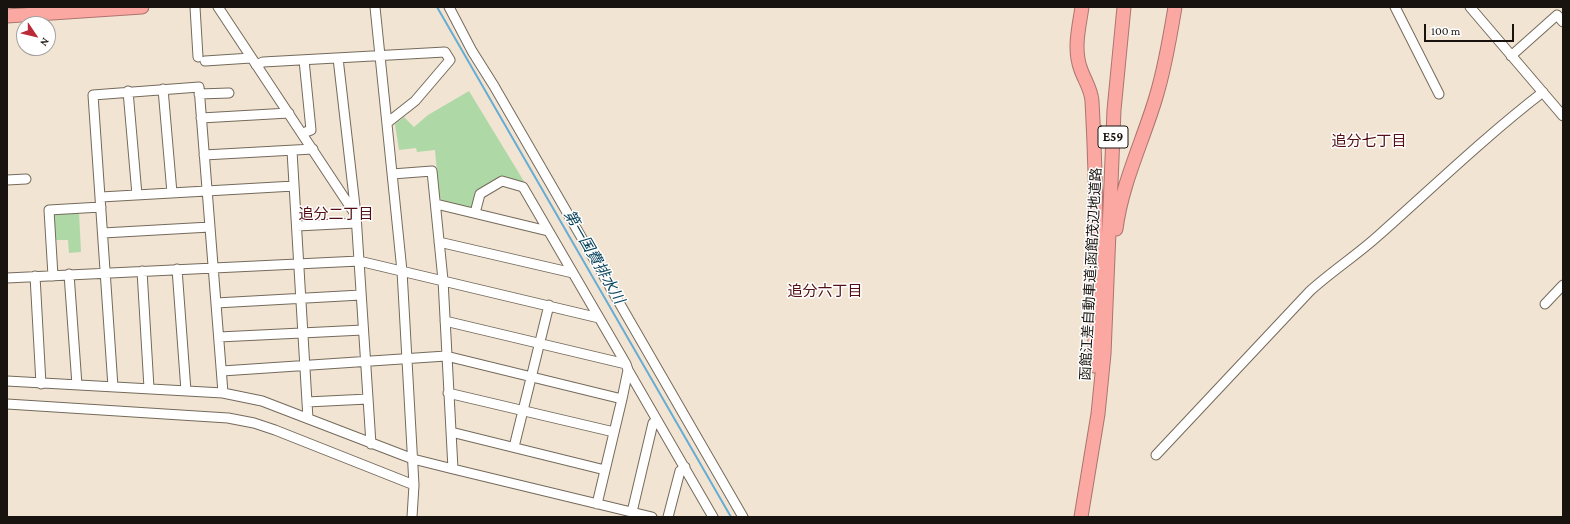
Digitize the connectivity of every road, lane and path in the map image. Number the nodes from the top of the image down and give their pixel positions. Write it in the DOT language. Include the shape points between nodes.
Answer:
graph roads {
  1 [pos="142,7"];
  2 [pos="195,7"];
  3 [pos="218,7"];
  4 [pos="375,7"];
  5 [pos="449,7"];
  6 [pos="1082,7"];
  7 [pos="1124,7"];
  8 [pos="1175,7"];
  9 [pos="1395,7"];
  10 [pos="1470,7"];
  11 [pos="7,16"];
  12 [pos="1563,22"];
  13 [pos="380,55"];
  14 [pos="1511,56"];
  15 [pos="338,58"];
  16 [pos="304,60"];
  17 [pos="253,61"];
  18 [pos="163,89"];
  19 [pos="128,91"];
  20 [pos="1543,92"];
  21 [pos="229,93"];
  22 [pos="200,94"];
  23 [pos="1439,94"];
  24 [pos="289,113"];
  25 [pos="1563,116"];
  26 [pos="201,118"];
  27 [pos="388,123"];
  28 [pos="302,133"];
  29 [pos="313,149"];
  30 [pos="292,151"];
  31 [pos="204,155"];
  32 [pos="392,174"];
  33 [pos="26,179"];
  34 [pos="7,180"];
  35 [pos="294,186"];
  36 [pos="207,191"];
  37 [pos="172,193"];
  38 [pos="137,194"];
  39 [pos="100,197"];
  40 [pos="436,204"];
  41 [pos="101,207"];
  42 [pos="475,213"];
  43 [pos="356,219"];
  44 [pos="297,226"];
  45 [pos="210,227"];
  46 [pos="548,231"];
  47 [pos="103,233"];
  48 [pos="439,242"];
  49 [pos="359,261"];
  50 [pos="298,263"];
  51 [pos="214,267"];
  52 [pos="1108,268"];
  53 [pos="177,269"];
  54 [pos="142,271"];
  55 [pos="402,271"];
  56 [pos="105,272"];
  57 [pos="573,273"];
  58 [pos="69,274"];
  59 [pos="35,276"];
  60 [pos="53,276"];
  61 [pos="7,278"];
  62 [pos="443,280"];
  63 [pos="1563,285"];
  64 [pos="361,295"];
  65 [pos="300,299"];
  66 [pos="216,303"];
  67 [pos="1544,304"];
  68 [pos="549,305"];
  69 [pos="599,318"];
  70 [pos="445,321"];
  71 [pos="363,330"];
  72 [pos="303,332"];
  73 [pos="219,336"];
  74 [pos="539,343"];
  75 [pos="446,356"];
  76 [pos="407,359"];
  77 [pos="365,363"];
  78 [pos="304,366"];
  79 [pos="627,367"];
  80 [pos="222,371"];
  81 [pos="531,377"];
  82 [pos="7,381"];
  83 [pos="41,384"];
  84 [pos="77,385"];
  85 [pos="113,387"];
  86 [pos="149,388"];
  87 [pos="186,391"];
  88 [pos="223,393"];
  89 [pos="448,393"];
  90 [pos="1097,393"];
  91 [pos="368,399"];
  92 [pos="622,399"];
  93 [pos="307,402"];
  94 [pos="7,404"];
  95 [pos="524,411"];
  96 [pos="308,419"];
  97 [pos="657,420"];
  98 [pos="451,432"];
  99 [pos="614,432"];
  100 [pos="371,444"];
  101 [pos="514,447"];
  102 [pos="1156,455"];
  103 [pos="413,460"];
  104 [pos="684,467"];
  105 [pos="453,469"];
  106 [pos="605,470"];
  107 [pos="414,484"];
  108 [pos="597,504"];
  109 [pos="632,512"];
  110 [pos="412,517"];
  111 [pos="652,517"];
  112 [pos="668,517"];
  113 [pos="714,517"];
  114 [pos="743,517"];
  115 [pos="1081,517"];
  1 -- 11 [label="highway"];
  2 -- 17 [label="street" via="201,59"];
  3 -- 17 [label="street"];
  4 -- 13 [label="street"];
  5 -- 114 [label="street" via="472,51"];
  6 -- 90 [label="highway" via="1076,43 1081,70 1090,89 1093,132"];
  7 -- 52 [label="highway, 函館江差自動車道;函館茂辺地道路 / E59" via="1114,110"];
  8 -- 52 [label="highway" via="1156,96 1123,194"];
  9 -- 23 [label="street"];
  10 -- 14 [label="street"];
  12 -- 14 [label="street" via="1557,16"];
  13 -- 15 [label="street"];
  13 -- 27 [label="street"];
  13 -- 27 [label="street" via="445,52 450,60 415,101"];
  14 -- 20 [label="street"];
  15 -- 16 [label="street"];
  15 -- 43 [label="street"];
  16 -- 17 [label="street"];
  16 -- 28 [label="street" via="311,130"];
  17 -- 24 [label="street"];
  18 -- 19 [label="street"];
  18 -- 22 [label="street" via="199,87"];
  18 -- 37 [label="street"];
  19 -- 38 [label="street"];
  19 -- 39 [label="street" via="93,94"];
  20 -- 25 [label="street"];
  20 -- 102 [label="street" via="1482,142 1357,255 1310,291"];
  21 -- 22 [label="street"];
  22 -- 26 [label="street"];
  24 -- 26 [label="street"];
  24 -- 28 [label="street"];
  26 -- 31 [label="street"];
  27 -- 32 [label="street"];
  28 -- 29 [label="street"];
  29 -- 30 [label="street"];
  29 -- 43 [label="street"];
  30 -- 31 [label="street"];
  30 -- 35 [label="street"];
  31 -- 36 [label="street"];
  32 -- 40 [label="street" via="432,171"];
  32 -- 55 [label="street"];
  33 -- 34 [label="street"];
  35 -- 36 [label="street"];
  35 -- 44 [label="street"];
  36 -- 37 [label="street"];
  36 -- 45 [label="street"];
  37 -- 38 [label="street"];
  38 -- 39 [label="street"];
  39 -- 41 [label="street"];
  40 -- 42 [label="street"];
  40 -- 48 [label="street"];
  41 -- 47 [label="street"];
  41 -- 60 [label="street" via="49,210"];
  42 -- 46 [label="street"];
  42 -- 46 [label="street" via="480,194 502,181 524,187"];
  43 -- 44 [label="street"];
  43 -- 49 [label="street"];
  44 -- 50 [label="street"];
  45 -- 47 [label="street"];
  45 -- 51 [label="street"];
  46 -- 57 [label="street"];
  47 -- 56 [label="street"];
  48 -- 57 [label="street"];
  48 -- 62 [label="street"];
  49 -- 50 [label="street"];
  49 -- 55 [label="street"];
  49 -- 64 [label="street"];
  50 -- 51 [label="street"];
  50 -- 65 [label="street"];
  51 -- 53 [label="street"];
  51 -- 66 [label="street"];
  52 -- 90 [label="highway, 函館江差自動車道;函館茂辺地道路 / E59"];
  53 -- 54 [label="street"];
  53 -- 87 [label="street"];
  54 -- 56 [label="street"];
  54 -- 86 [label="street"];
  55 -- 62 [label="street"];
  55 -- 76 [label="street"];
  56 -- 58 [label="street"];
  56 -- 85 [label="street"];
  57 -- 69 [label="street"];
  58 -- 60 [label="street"];
  58 -- 84 [label="street"];
  59 -- 60 [label="street"];
  59 -- 61 [label="street"];
  59 -- 83 [label="street"];
  62 -- 68 [label="street"];
  62 -- 70 [label="street"];
  63 -- 67 [label="street"];
  64 -- 65 [label="street"];
  64 -- 71 [label="street"];
  65 -- 66 [label="street"];
  65 -- 72 [label="street"];
  66 -- 73 [label="street"];
  68 -- 69 [label="street"];
  68 -- 74 [label="street"];
  69 -- 79 [label="street"];
  70 -- 74 [label="street"];
  70 -- 75 [label="street"];
  71 -- 72 [label="street"];
  71 -- 77 [label="street"];
  72 -- 73 [label="street"];
  72 -- 78 [label="street"];
  73 -- 80 [label="street"];
  74 -- 79 [label="street"];
  74 -- 81 [label="street"];
  75 -- 76 [label="street"];
  75 -- 81 [label="street"];
  75 -- 89 [label="street"];
  76 -- 77 [label="street"];
  76 -- 103 [label="street"];
  77 -- 78 [label="street"];
  77 -- 91 [label="street"];
  78 -- 80 [label="street"];
  78 -- 93 [label="street"];
  79 -- 92 [label="street"];
  79 -- 97 [label="street"];
  80 -- 88 [label="street"];
  81 -- 92 [label="street"];
  81 -- 95 [label="street"];
  82 -- 83 [label="street"];
  83 -- 84 [label="street"];
  84 -- 85 [label="street"];
  85 -- 86 [label="street"];
  86 -- 87 [label="street"];
  87 -- 88 [label="street"];
  88 -- 96 [label="street" via="262,401"];
  89 -- 95 [label="street"];
  89 -- 98 [label="street"];
  90 -- 115 [label="highway, 函館江差自動車道;函館茂辺地道路 / E59"];
  91 -- 93 [label="street"];
  91 -- 100 [label="street"];
  92 -- 99 [label="street"];
  93 -- 96 [label="street"];
  94 -- 107 [label="street" via="194,414 241,420 275,430"];
  95 -- 99 [label="street"];
  95 -- 101 [label="street"];
  96 -- 100 [label="street"];
  97 -- 104 [label="street"];
  97 -- 109 [label="street" via="653,422"];
  98 -- 101 [label="street"];
  98 -- 105 [label="street"];
  99 -- 106 [label="street"];
  100 -- 103 [label="street"];
  101 -- 106 [label="street"];
  103 -- 105 [label="street"];
  103 -- 107 [label="street"];
  104 -- 112 [label="street" via="680,471"];
  104 -- 113 [label="street"];
  105 -- 108 [label="street"];
  106 -- 108 [label="street"];
  107 -- 110 [label="street"];
  108 -- 109 [label="street"];
  109 -- 111 [label="street"];
}
